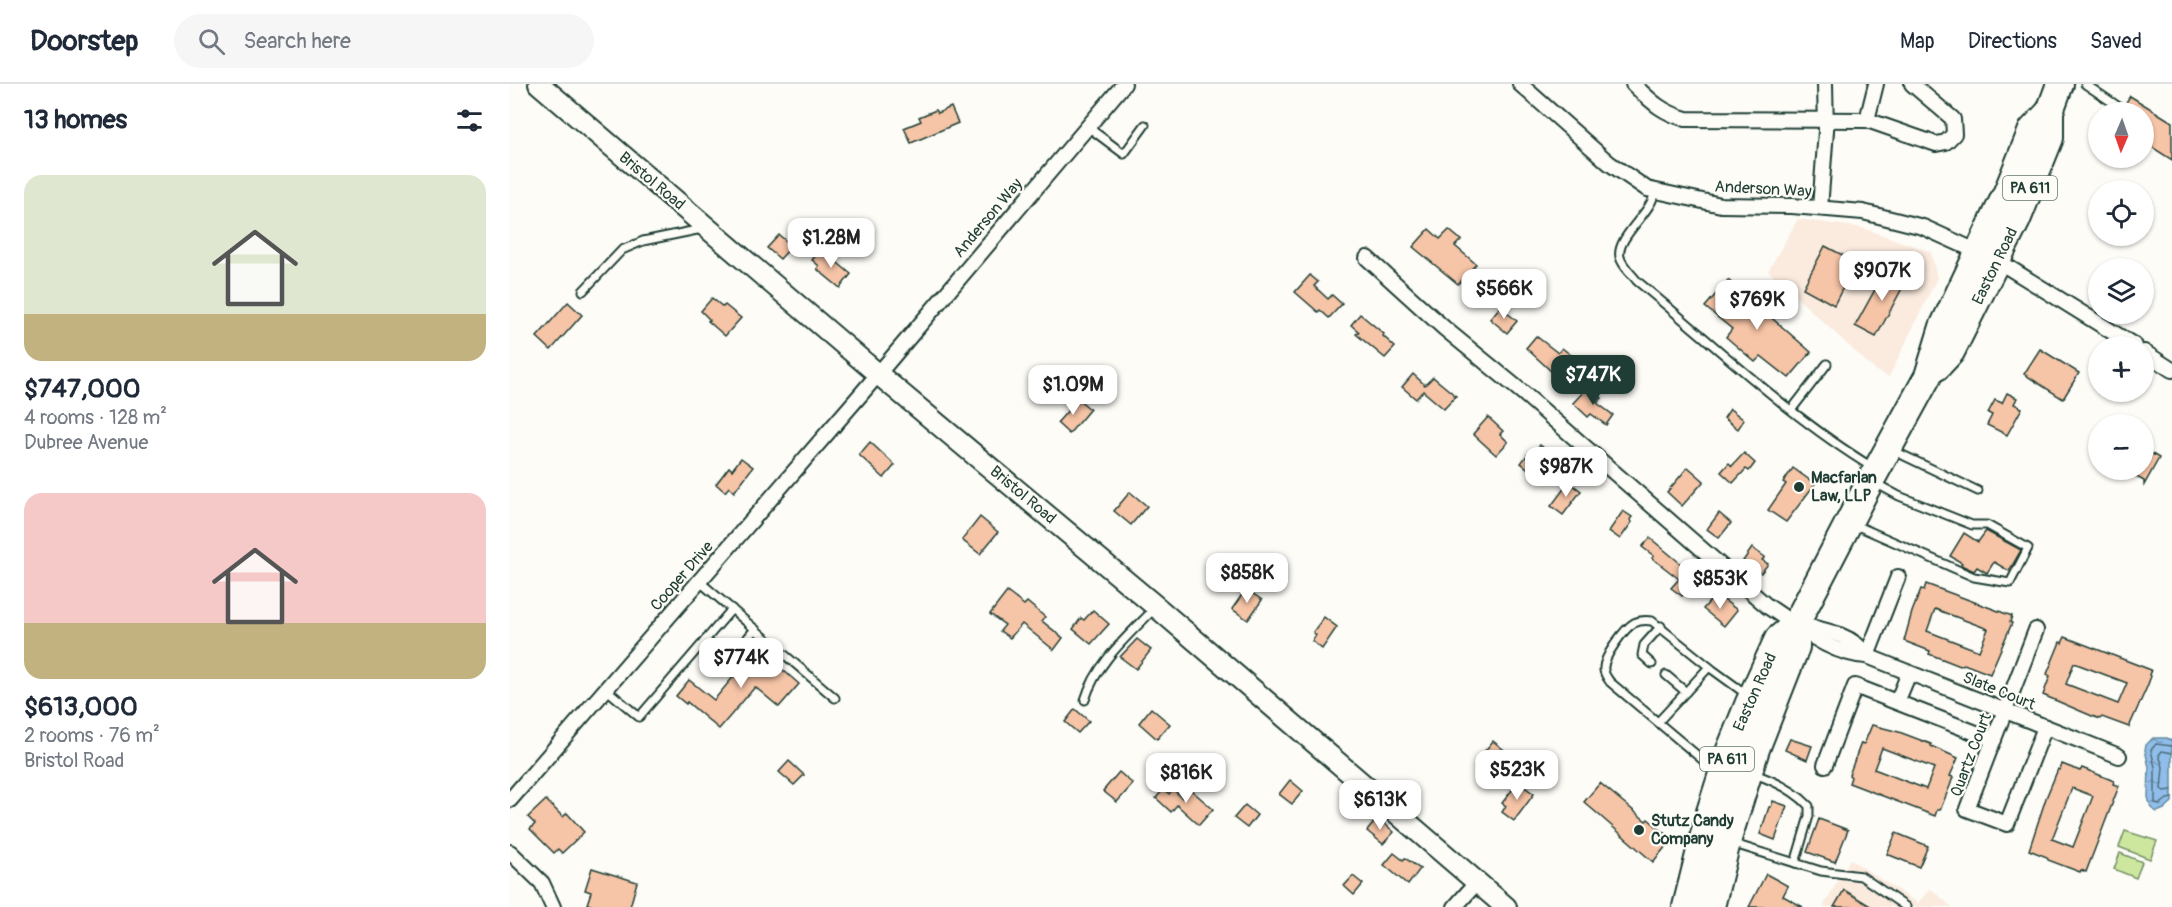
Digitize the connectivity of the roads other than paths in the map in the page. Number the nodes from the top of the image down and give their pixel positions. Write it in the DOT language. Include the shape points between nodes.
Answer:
graph roads {
  1 [pos="539,84"];
  2 [pos="1124,84"];
  3 [pos="1520,84"];
  4 [pos="1633,84"];
  5 [pos="1825,84"];
  6 [pos="1876,84"];
  7 [pos="1912,84"];
  8 [pos="2060,84"];
  9 [pos="2085,84"];
  10 [pos="2111,102"];
  11 [pos="1867,120"];
  12 [pos="1826,121"];
  13 [pos="1145,125"];
  14 [pos="1088,127"];
  15 [pos="1655,191"];
  16 [pos="1820,208"];
  17 [pos="707,228"];
  18 [pos="1989,256"];
  19 [pos="1367,258"];
  20 [pos="583,291"];
  21 [pos="2119,336"];
  22 [pos="2154,358"];
  23 [pos="1827,364"];
  24 [pos="2172,370"];
  25 [pos="878,374"];
  26 [pos="1792,409"];
  27 [pos="1879,467"];
  28 [pos="1978,491"];
  29 [pos="1849,522"];
  30 [pos="1898,577"];
  31 [pos="699,581"];
  32 [pos="1156,607"];
  33 [pos="732,609"];
  34 [pos="1796,624"];
  35 [pos="1660,626"];
  36 [pos="755,629"];
  37 [pos="2036,630"];
  38 [pos="705,640"];
  39 [pos="1866,656"];
  40 [pos="1652,664"];
  41 [pos="1709,667"];
  42 [pos="1909,673"];
  43 [pos="1666,675"];
  44 [pos="606,689"];
  45 [pos="1686,692"];
  46 [pos="1751,697"];
  47 [pos="835,698"];
  48 [pos="1085,700"];
  49 [pos="1898,702"];
  50 [pos="2006,711"];
  51 [pos="1658,722"];
  52 [pos="2045,727"];
  53 [pos="1994,740"];
  54 [pos="2119,756"];
  55 [pos="1825,765"];
  56 [pos="1749,772"];
  57 [pos="1722,776"];
  58 [pos="510,800"];
  59 [pos="1717,831"];
  60 [pos="510,852"];
  61 [pos="1795,863"];
  62 [pos="1477,882"];
  63 [pos="553,907"];
  64 [pos="1455,907"];
  65 [pos="1506,907"];
  66 [pos="1686,907"];
  67 [pos="1711,907"];
  68 [pos="1906,907"];
  1 -- 17 [label="main road, Bristol Road"];
  2 -- 14 [label="street, Anderson Way"];
  3 -- 15 [label="street, Anderson Way" via="1609,163"];
  4 -- 12 [label="street" via="1658,107 1686,119"];
  5 -- 12 [label="street"];
  6 -- 11 [label="street"];
  7 -- 11 [label="street" via="1953,119 1954,134 1946,142 1936,144"];
  8 -- 18 [label="highway, Easton Road / PA 611" via="2050,111 2050,138"];
  9 -- 10 [label="lane"];
  11 -- 12 [label="street"];
  12 -- 16 [label="street"];
  13 -- 14 [label="lane" via="1124,154"];
  14 -- 25 [label="street, Anderson Way"];
  15 -- 16 [label="street, Anderson Way" via="1721,205"];
  15 -- 26 [label="lane" via="1651,204 1623,241 1620,259 1637,281"];
  16 -- 18 [label="street, Anderson Way" via="1863,212 1923,227"];
  17 -- 20 [label="lane" via="622,250"];
  17 -- 25 [label="main road, Bristol Road"];
  18 -- 21 [label="street, Anderson Way"];
  18 -- 27 [label="highway, Easton Road / PA 611" via="1951,352 1928,376"];
  19 -- 34 [label="street, Slate Court" via="1767,606"];
  22 -- 24 [label="street"];
  23 -- 26 [label="lane"];
  25 -- 31 [label="street, Cooper Drive"];
  25 -- 32 [label="main road, Bristol Road"];
  26 -- 27 [label="lane" via="1836,445"];
  27 -- 28 [label="lane"];
  27 -- 29 [label="highway, Easton Road / PA 611"];
  27 -- 29 [label="lane" via="1899,496 1972,525 1987,525 2028,548 2010,583 1974,577"];
  29 -- 34 [label="highway, Easton Road / PA 611"];
  30 -- 39 [label="street"];
  31 -- 33 [label="lane"];
  31 -- 44 [label="street, Cooper Drive"];
  32 -- 48 [label="lane" via="1107,660 1090,683"];
  32 -- 62 [label="main road, Bristol Road"];
  33 -- 36 [label="lane"];
  33 -- 38 [label="lane"];
  34 -- 39 [label="street, Slate Court" via="1856,642"];
  34 -- 46 [label="highway, Easton Road / PA 611" via="1778,639"];
  34 -- 56 [label="highway, Easton Road / PA 611" via="1796,646"];
  35 -- 40 [label="lane" via="1644,645 1642,656"];
  35 -- 41 [label="lane"];
  35 -- 51 [label="lane" via="1646,620 1632,624 1610,651 1604,670 1610,682"];
  36 -- 38 [label="lane" via="733,653 724,654"];
  36 -- 47 [label="lane"];
  37 -- 50 [label="street, Quartz Court"];
  38 -- 44 [label="lane" via="639,717"];
  39 -- 42 [label="street, Slate Court"];
  41 -- 45 [label="lane"];
  41 -- 46 [label="lane"];
  42 -- 49 [label="street"];
  42 -- 50 [label="street, Slate Court"];
  43 -- 45 [label="lane"];
  44 -- 58 [label="street, Cooper Drive"];
  45 -- 51 [label="lane"];
  46 -- 57 [label="highway, Easton Road / PA 611"];
  49 -- 53 [label="street"];
  49 -- 55 [label="street" via="1855,686"];
  50 -- 52 [label="street, Slate Court"];
  50 -- 53 [label="street, Quartz Court"];
  51 -- 57 [label="lane"];
  52 -- 53 [label="street, Quartz Court" via="2007,824 1967,808"];
  52 -- 54 [label="street, Slate Court"];
  56 -- 59 [label="highway, Easton Road / PA 611"];
  56 -- 61 [label="lane" via="1772,780 1800,796 1809,806"];
  57 -- 59 [label="highway, Easton Road / PA 611"];
  59 -- 61 [label="lane"];
  59 -- 66 [label="highway, Easton Road / PA 611"];
  59 -- 67 [label="highway, Easton Road / PA 611"];
  60 -- 63 [label="street" via="542,883"];
  61 -- 68 [label="lane" via="1861,876"];
  62 -- 64 [label="street"];
  62 -- 65 [label="main road, Bristol Road"];
}
